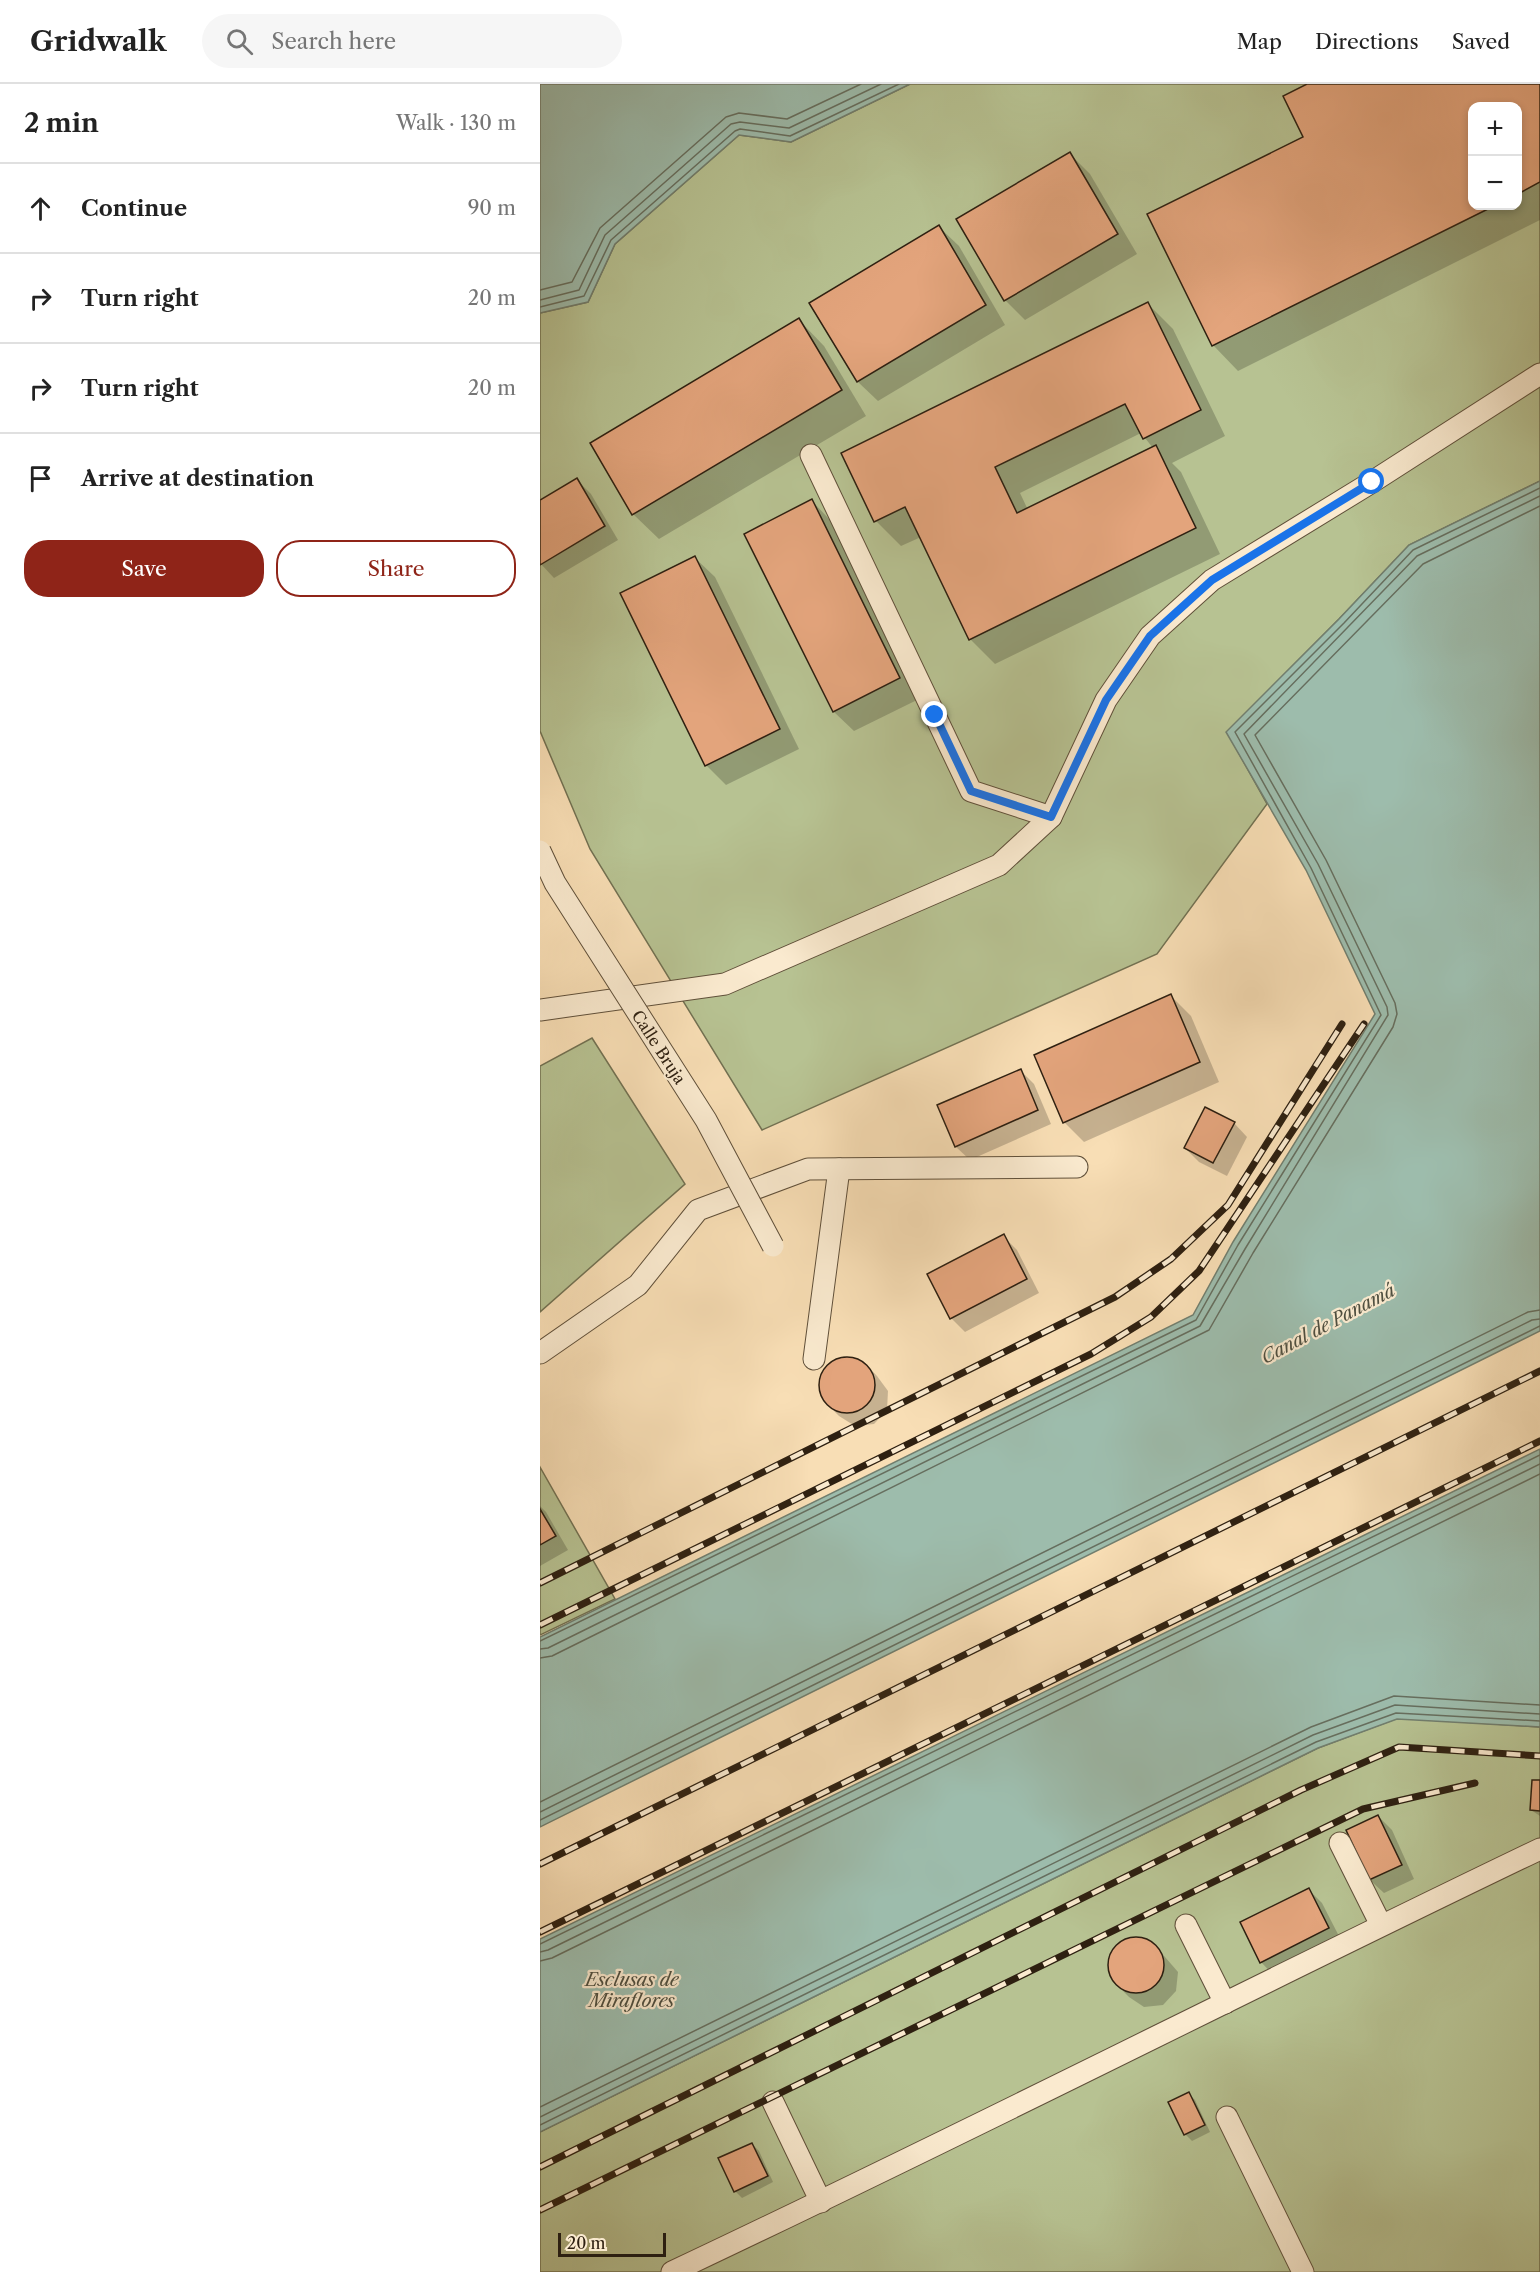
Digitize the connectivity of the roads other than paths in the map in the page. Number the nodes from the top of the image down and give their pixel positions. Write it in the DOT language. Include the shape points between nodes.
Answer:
graph roads {
  1 [pos="1540,374"];
  2 [pos="811,455"];
  3 [pos="1051,817"];
  4 [pos="540,851"];
  5 [pos="540,1010"];
  6 [pos="1077,1167"];
  7 [pos="839,1169"];
  8 [pos="773,1245"];
  9 [pos="540,1353"];
  10 [pos="814,1359"];
  11 [pos="1340,1843"];
  12 [pos="1540,1849"];
  13 [pos="1186,1925"];
  14 [pos="1381,1925"];
  15 [pos="1225,2003"];
  16 [pos="773,2102"];
  17 [pos="1227,2117"];
  18 [pos="820,2202"];
  19 [pos="672,2272"];
  20 [pos="1303,2272"];
  1 -- 3 [label="lane" via="1212,580 1150,636 1106,700"];
  2 -- 3 [label="lane" via="971,791"];
  3 -- 5 [label="lane" via="999,865 725,984"];
  4 -- 8 [label="lane, Calle Bruja, bridge" via="555,883 706,1120"];
  6 -- 7 [label="lane"];
  7 -- 9 [label="lane" via="808,1169 698,1210 638,1285"];
  7 -- 10 [label="lane"];
  11 -- 14 [label="lane"];
  12 -- 14 [label="lane"];
  13 -- 15 [label="lane"];
  14 -- 15 [label="lane"];
  15 -- 18 [label="lane"];
  16 -- 18 [label="lane"];
  17 -- 20 [label="lane"];
  18 -- 19 [label="lane"];
}
